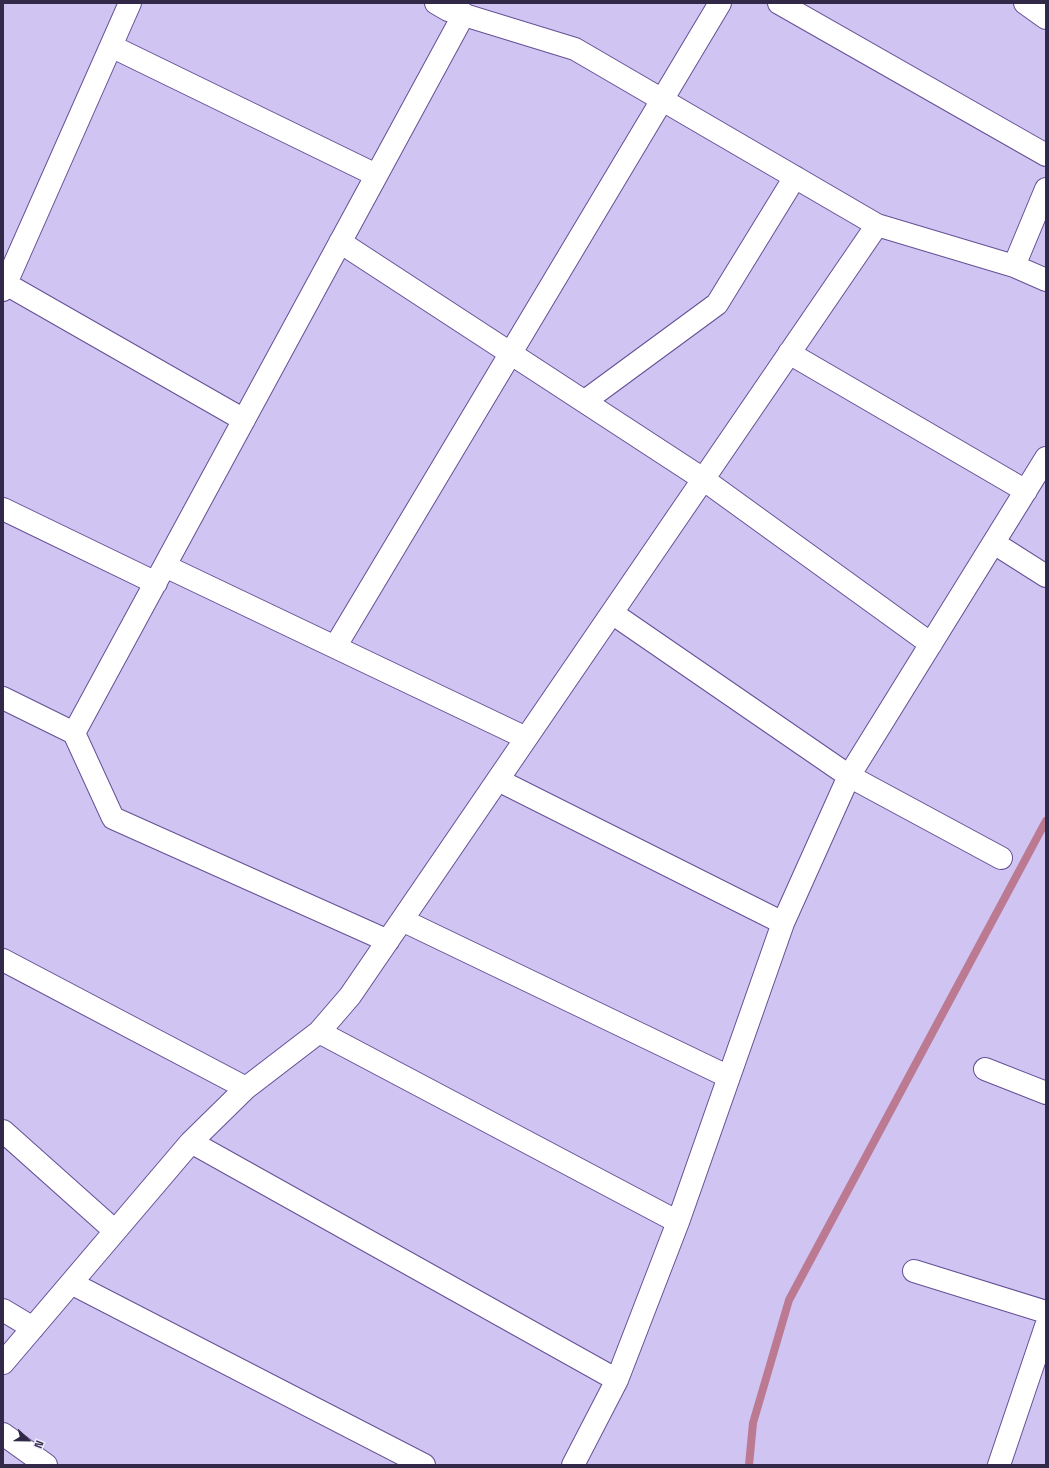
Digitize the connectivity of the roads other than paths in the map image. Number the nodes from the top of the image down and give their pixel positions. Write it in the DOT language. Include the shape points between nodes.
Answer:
graph roads {
  1 [pos="130,3"];
  2 [pos="436,3"];
  3 [pos="720,3"];
  4 [pos="779,3"];
  5 [pos="1024,3"];
  6 [pos="464,14"];
  7 [pos="1046,18"];
  8 [pos="111,46"];
  9 [pos="662,100"];
  10 [pos="1046,155"];
  11 [pos="376,175"];
  12 [pos="795,177"];
  13 [pos="1046,189"];
  14 [pos="877,224"];
  15 [pos="340,242"];
  16 [pos="1014,266"];
  17 [pos="1046,280"];
  18 [pos="4,287"];
  19 [pos="789,353"];
  20 [pos="511,354"];
  21 [pos="585,401"];
  22 [pos="244,420"];
  23 [pos="1046,458"];
  24 [pos="703,479"];
  25 [pos="1026,491"];
  26 [pos="3,509"];
  27 [pos="994,543"];
  28 [pos="160,574"];
  29 [pos="1046,576"];
  30 [pos="612,613"];
  31 [pos="931,644"];
  32 [pos="336,647"];
  33 [pos="3,698"];
  34 [pos="74,733"];
  35 [pos="526,738"];
  36 [pos="849,776"];
  37 [pos="498,780"];
  38 [pos="1001,858"];
  39 [pos="402,920"];
  40 [pos="783,923"];
  41 [pos="388,941"];
  42 [pos="3,960"];
  43 [pos="318,1032"];
  44 [pos="985,1069"];
  45 [pos="729,1077"];
  46 [pos="246,1088"];
  47 [pos="1046,1093"];
  48 [pos="3,1131"];
  49 [pos="191,1142"];
  50 [pos="678,1222"];
  51 [pos="116,1231"];
  52 [pos="914,1271"];
  53 [pos="71,1283"];
  54 [pos="3,1310"];
  55 [pos="1046,1312"];
  56 [pos="1046,1326"];
  57 [pos="33,1328"];
  58 [pos="3,1363"];
  59 [pos="617,1380"];
  60 [pos="3,1434"];
  61 [pos="46,1465"];
  62 [pos="424,1465"];
  63 [pos="573,1465"];
  64 [pos="1000,1465"];
  1 -- 8 [label="street"];
  2 -- 6 [label="street" via="448,10"];
  3 -- 9 [label="street"];
  4 -- 10 [label="street"];
  5 -- 7 [label="street"];
  6 -- 9 [label="street" via="575,49"];
  6 -- 11 [label="street"];
  8 -- 11 [label="street"];
  8 -- 18 [label="street"];
  9 -- 12 [label="street"];
  9 -- 20 [label="street"];
  11 -- 15 [label="street"];
  12 -- 14 [label="street"];
  12 -- 21 [label="street" via="717,304"];
  13 -- 16 [label="street"];
  14 -- 16 [label="street"];
  14 -- 19 [label="street"];
  15 -- 20 [label="street"];
  15 -- 22 [label="street"];
  16 -- 17 [label="street"];
  18 -- 22 [label="street"];
  19 -- 24 [label="street"];
  19 -- 25 [label="street"];
  20 -- 21 [label="street"];
  20 -- 32 [label="street"];
  21 -- 24 [label="street"];
  22 -- 28 [label="street"];
  23 -- 25 [label="street"];
  24 -- 30 [label="street"];
  24 -- 31 [label="street"];
  25 -- 27 [label="street"];
  26 -- 28 [label="street"];
  27 -- 29 [label="street"];
  27 -- 31 [label="street"];
  28 -- 32 [label="street"];
  28 -- 34 [label="street"];
  30 -- 35 [label="street"];
  30 -- 36 [label="street"];
  31 -- 36 [label="street"];
  32 -- 35 [label="street"];
  33 -- 34 [label="street"];
  34 -- 41 [label="street" via="113,818"];
  35 -- 37 [label="street"];
  36 -- 38 [label="street"];
  36 -- 40 [label="street"];
  37 -- 39 [label="street"];
  37 -- 40 [label="street"];
  39 -- 41 [label="street"];
  39 -- 45 [label="street"];
  40 -- 45 [label="street"];
  41 -- 43 [label="street" via="350,996"];
  42 -- 46 [label="street"];
  43 -- 46 [label="street"];
  43 -- 50 [label="street"];
  44 -- 47 [label="street"];
  45 -- 50 [label="street"];
  46 -- 49 [label="street"];
  48 -- 51 [label="street"];
  49 -- 51 [label="street"];
  49 -- 59 [label="street"];
  50 -- 59 [label="street"];
  51 -- 53 [label="street"];
  52 -- 55 [label="street"];
  53 -- 57 [label="street"];
  53 -- 62 [label="street"];
  54 -- 57 [label="street"];
  56 -- 64 [label="street"];
  57 -- 58 [label="street"];
  59 -- 63 [label="street"];
  60 -- 61 [label="street"];
}
